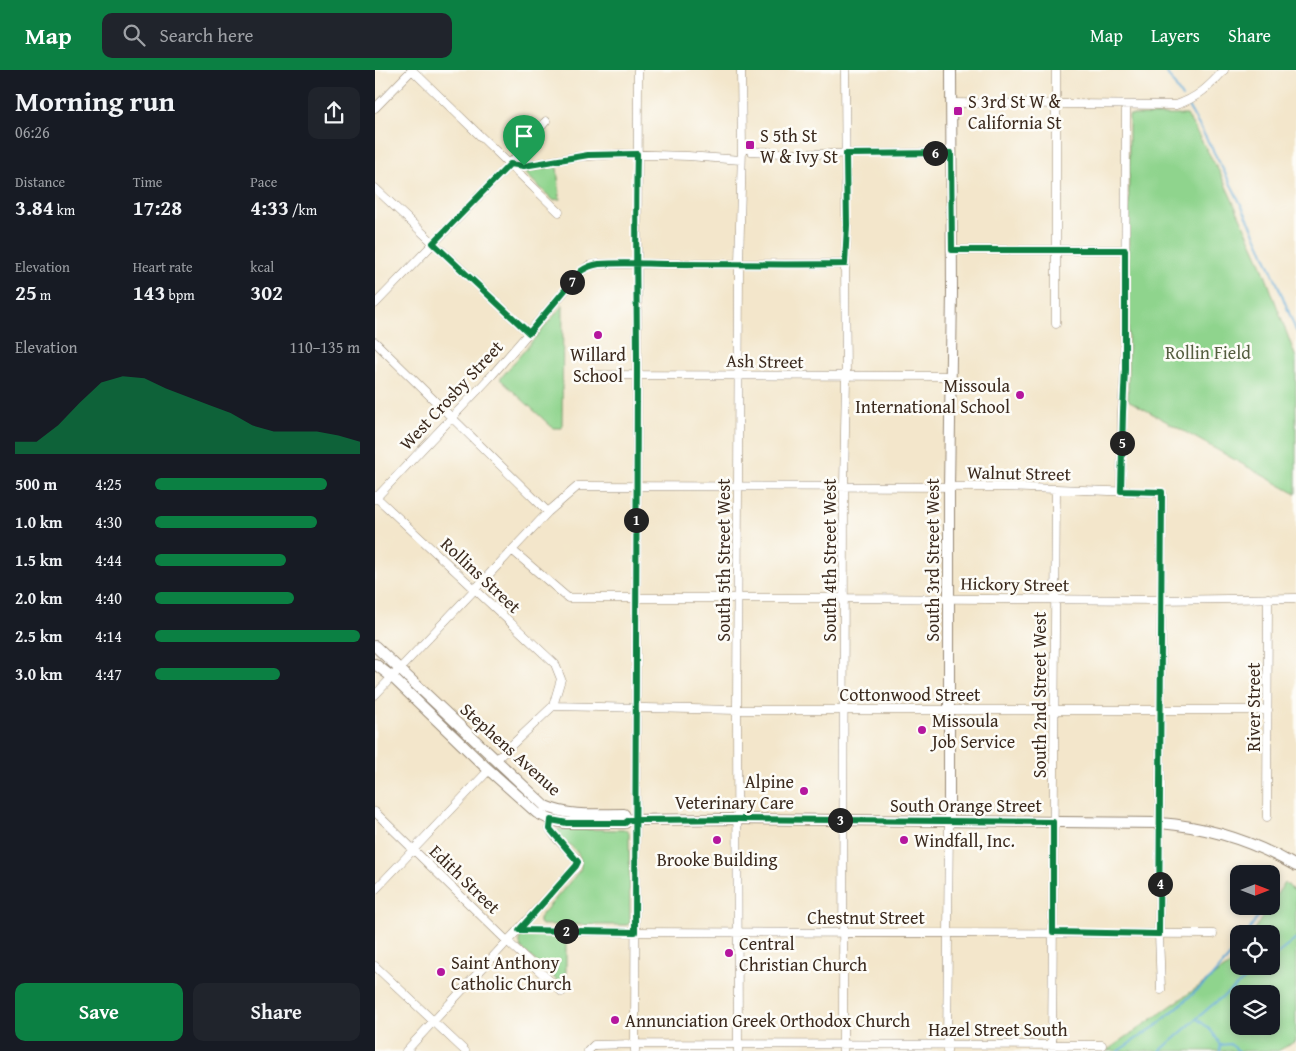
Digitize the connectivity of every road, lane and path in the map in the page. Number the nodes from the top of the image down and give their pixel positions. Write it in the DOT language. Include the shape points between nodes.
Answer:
graph roads {
  1 [pos="412,70"];
  2 [pos="638,70"];
  3 [pos="741,70"];
  4 [pos="845,70"];
  5 [pos="951,70"];
  6 [pos="1056,70"];
  7 [pos="1224,70"];
  8 [pos="951,102"];
  9 [pos="1056,104"];
  10 [pos="1126,105"];
  11 [pos="375,108"];
  12 [pos="546,122"];
  13 [pos="742,144"];
  14 [pos="951,153"];
  15 [pos="637,154"];
  16 [pos="846,154"];
  17 [pos="741,160"];
  18 [pos="510,164"];
  19 [pos="375,188"];
  20 [pos="559,212"];
  21 [pos="433,243"];
  22 [pos="952,250"];
  23 [pos="1056,250"];
  24 [pos="1125,250"];
  25 [pos="637,264"];
  26 [pos="739,264"];
  27 [pos="845,264"];
  28 [pos="375,304"];
  29 [pos="1056,324"];
  30 [pos="529,333"];
  31 [pos="375,342"];
  32 [pos="579,375"];
  33 [pos="637,376"];
  34 [pos="739,376"];
  35 [pos="951,376"];
  36 [pos="846,377"];
  37 [pos="451,417"];
  38 [pos="636,486"];
  39 [pos="844,486"];
  40 [pos="738,487"];
  41 [pos="949,487"];
  42 [pos="1056,489"];
  43 [pos="1121,491"];
  44 [pos="375,497"];
  45 [pos="548,512"];
  46 [pos="512,550"];
  47 [pos="474,589"];
  48 [pos="737,598"];
  49 [pos="844,598"];
  50 [pos="1268,598"];
  51 [pos="1296,598"];
  52 [pos="637,599"];
  53 [pos="949,599"];
  54 [pos="1054,600"];
  55 [pos="1160,600"];
  56 [pos="375,646"];
  57 [pos="375,664"];
  58 [pos="400,669"];
  59 [pos="392,677"];
  60 [pos="375,695"];
  61 [pos="553,706"];
  62 [pos="636,708"];
  63 [pos="948,709"];
  64 [pos="737,710"];
  65 [pos="844,710"];
  66 [pos="1054,710"];
  67 [pos="1160,710"];
  68 [pos="1268,710"];
  69 [pos="497,759"];
  70 [pos="489,770"];
  71 [pos="375,812"];
  72 [pos="1267,817"];
  73 [pos="737,819"];
  74 [pos="551,820"];
  75 [pos="632,820"];
  76 [pos="844,820"];
  77 [pos="949,821"];
  78 [pos="1053,822"];
  79 [pos="1160,823"];
  80 [pos="413,850"];
  81 [pos="1296,866"];
  82 [pos="375,890"];
  83 [pos="519,930"];
  84 [pos="737,931"];
  85 [pos="635,932"];
  86 [pos="842,932"];
  87 [pos="1053,932"];
  88 [pos="947,933"];
  89 [pos="1159,934"];
  90 [pos="1213,934"];
  91 [pos="507,941"];
  92 [pos="375,966"];
  93 [pos="559,989"];
  94 [pos="1161,990"];
  95 [pos="434,1022"];
  96 [pos="1102,1045"];
  97 [pos="635,1047"];
  98 [pos="947,1047"];
  99 [pos="591,1048"];
  100 [pos="738,1048"];
  101 [pos="843,1048"];
  102 [pos="1052,1048"];
  103 [pos="406,1051"];
  104 [pos="465,1051"];
  1 -- 11 [label="street"];
  1 -- 18 [label="street"];
  2 -- 15 [label="street"];
  3 -- 13 [label="street, South 5th Street West"];
  4 -- 16 [label="street, South 4th Street West"];
  5 -- 8 [label="main road, South 3rd Street West"];
  6 -- 9 [label="street"];
  7 -- 10 [label="street" via="1207,89 1189,101"];
  8 -- 9 [label="street"];
  8 -- 14 [label="main road, South 3rd Street West"];
  9 -- 10 [label="street"];
  9 -- 23 [label="street"];
  10 -- 24 [label="street"];
  12 -- 18 [label="street"];
  13 -- 16 [label="street" via="751,151"];
  13 -- 17 [label="street, South 5th Street West"];
  14 -- 16 [label="street"];
  14 -- 22 [label="main road, South 3rd Street West"];
  15 -- 17 [label="street"];
  15 -- 18 [label="street" via="581,156 524,166"];
  15 -- 25 [label="street"];
  16 -- 27 [label="street, South 4th Street West"];
  17 -- 26 [label="street, South 5th Street West"];
  18 -- 20 [label="street"];
  18 -- 21 [label="street"];
  19 -- 21 [label="street"];
  21 -- 28 [label="street"];
  21 -- 30 [label="street"];
  22 -- 23 [label="street"];
  22 -- 35 [label="main road, South 3rd Street West"];
  23 -- 24 [label="street"];
  23 -- 29 [label="street"];
  24 -- 43 [label="street"];
  25 -- 26 [label="street"];
  25 -- 30 [label="street, West Crosby Street" via="599,264 581,271"];
  25 -- 33 [label="street"];
  26 -- 27 [label="street"];
  26 -- 34 [label="street, South 5th Street West"];
  27 -- 36 [label="street, South 4th Street West"];
  30 -- 37 [label="street, West Crosby Street"];
  31 -- 37 [label="street"];
  32 -- 33 [label="street, Ash Street"];
  33 -- 34 [label="street, Ash Street"];
  33 -- 38 [label="street"];
  34 -- 36 [label="street, Ash Street"];
  34 -- 40 [label="street, South 5th Street West"];
  35 -- 36 [label="street, Ash Street"];
  35 -- 41 [label="main road, South 3rd Street West"];
  36 -- 39 [label="street, South 4th Street West"];
  37 -- 44 [label="street, West Crosby Street"];
  37 -- 45 [label="street"];
  38 -- 40 [label="street, Walnut Street"];
  38 -- 45 [label="street, Walnut Street" via="578,486"];
  38 -- 52 [label="street"];
  39 -- 40 [label="street, Walnut Street"];
  39 -- 41 [label="street, Walnut Street"];
  39 -- 49 [label="street, South 4th Street West"];
  40 -- 48 [label="street, South 5th Street West"];
  41 -- 42 [label="street, Walnut Street"];
  41 -- 53 [label="main road, South 3rd Street West"];
  42 -- 43 [label="street, Walnut Street"];
  42 -- 54 [label="street, South 2nd Street West"];
  43 -- 55 [label="street, Walnut Street" via="1162,492"];
  44 -- 47 [label="street, Rollins Street"];
  45 -- 46 [label="street, Walnut Street"];
  46 -- 47 [label="street, Walnut Street"];
  46 -- 52 [label="street, Hickory Street" via="568,598"];
  47 -- 58 [label="street, Walnut Street"];
  47 -- 61 [label="street, Rollins Street" via="555,664 561,679"];
  48 -- 49 [label="street, Hickory Street"];
  48 -- 52 [label="street, Hickory Street"];
  48 -- 64 [label="street, South 5th Street West"];
  49 -- 53 [label="street, Hickory Street"];
  49 -- 65 [label="street, South 4th Street West"];
  50 -- 51 [label="street, Hickory Street"];
  50 -- 55 [label="street, Hickory Street"];
  50 -- 68 [label="street, River Street"];
  52 -- 62 [label="street"];
  53 -- 54 [label="street, Hickory Street"];
  53 -- 63 [label="main road, South 3rd Street West"];
  54 -- 55 [label="street, Hickory Street"];
  54 -- 66 [label="street, South 2nd Street West"];
  55 -- 67 [label="street"];
  56 -- 58 [label="main road, Stephens Avenue"];
  57 -- 59 [label="main road, Stephens Avenue"];
  58 -- 59 [label="street, Walnut Street"];
  58 -- 69 [label="main road, Stephens Avenue"];
  59 -- 60 [label="street, Walnut Street"];
  59 -- 70 [label="main road, Stephens Avenue"];
  61 -- 62 [label="street, Cottonwood Street"];
  61 -- 69 [label="street"];
  62 -- 64 [label="street, Cottonwood Street"];
  62 -- 75 [label="street"];
  63 -- 65 [label="street, Cottonwood Street"];
  63 -- 66 [label="street, Cottonwood Street"];
  63 -- 77 [label="main road, South 3rd Street West"];
  64 -- 65 [label="street, Cottonwood Street"];
  64 -- 73 [label="street, South 5th Street West"];
  65 -- 76 [label="street, South 4th Street West"];
  66 -- 67 [label="street, Cottonwood Street"];
  66 -- 78 [label="street, South 2nd Street West"];
  67 -- 68 [label="street, Cottonwood Street"];
  67 -- 79 [label="street"];
  68 -- 72 [label="street, River Street"];
  69 -- 75 [label="main road, Stephens Avenue" via="545,806 557,812 624,814"];
  70 -- 74 [label="main road, Stephens Avenue" via="524,803"];
  70 -- 80 [label="street"];
  71 -- 80 [label="street, Edith Street"];
  73 -- 75 [label="main road, South Orange Street"];
  73 -- 76 [label="main road, South Orange Street"];
  73 -- 84 [label="street, South 5th Street West"];
  74 -- 75 [label="main road, Stephens Avenue" via="567,823 625,823"];
  74 -- 83 [label="street, Stephens Avenue" via="550,829 578,862"];
  75 -- 85 [label="street"];
  76 -- 77 [label="main road, South Orange Street"];
  76 -- 86 [label="street, South 4th Street West"];
  77 -- 78 [label="main road, South Orange Street"];
  77 -- 88 [label="street, South 3rd Street West"];
  78 -- 79 [label="main road, South Orange Street"];
  78 -- 87 [label="street, South 2nd Street West"];
  79 -- 81 [label="main road, South Orange Street" via="1212,831 1238,839 1274,853"];
  79 -- 89 [label="street"];
  80 -- 82 [label="street"];
  80 -- 91 [label="street, Edith Street"];
  83 -- 85 [label="street, Chestnut Street"];
  83 -- 91 [label="street"];
  84 -- 85 [label="street, Chestnut Street"];
  84 -- 86 [label="street, Chestnut Street"];
  84 -- 100 [label="street, South 5th Street West"];
  85 -- 97 [label="street"];
  86 -- 88 [label="street, Chestnut Street"];
  86 -- 101 [label="street, South 4th Street West"];
  87 -- 88 [label="street, Chestnut Street"];
  87 -- 89 [label="street, Chestnut Street"];
  87 -- 102 [label="street, South 2nd Street West"];
  88 -- 98 [label="street, South 3rd Street West"];
  89 -- 90 [label="street, Chestnut Street"];
  89 -- 94 [label="street"];
  91 -- 93 [label="street, Edith Street"];
  91 -- 95 [label="street"];
  92 -- 95 [label="street"];
  95 -- 103 [label="street"];
  95 -- 104 [label="street"];
  96 -- 102 [label="street, Hazel Street South"];
  97 -- 99 [label="street, Hazel Street South"];
  97 -- 100 [label="street, Hazel Street South"];
  98 -- 101 [label="street, Hazel Street South"];
  98 -- 102 [label="street, Hazel Street South"];
  100 -- 101 [label="street, Hazel Street South"];
}
